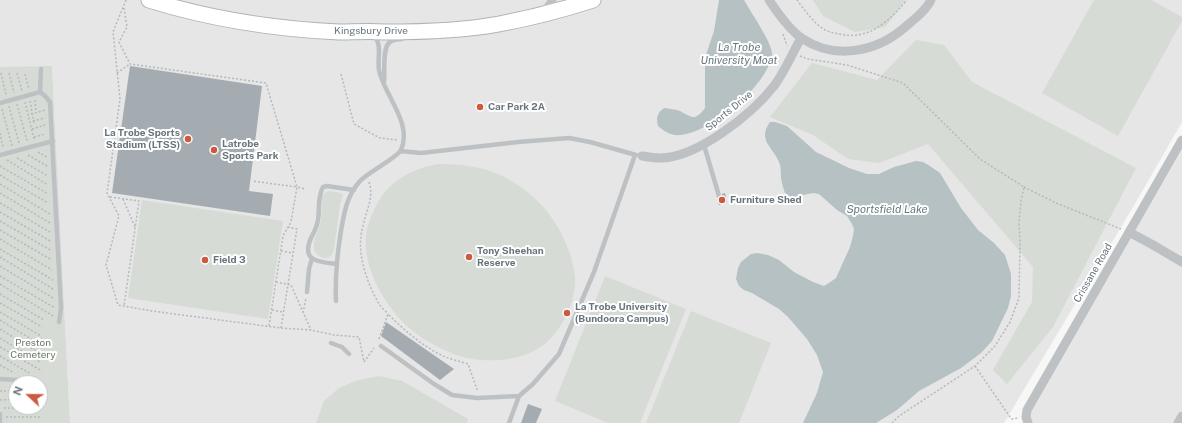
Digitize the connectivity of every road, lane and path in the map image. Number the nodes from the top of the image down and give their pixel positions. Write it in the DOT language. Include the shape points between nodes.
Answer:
graph roads {
  1 [pos="126,0"];
  2 [pos="149,0"];
  3 [pos="552,0"];
  4 [pos="593,0"];
  5 [pos="769,0"];
  6 [pos="798,0"];
  7 [pos="907,0"];
  8 [pos="925,0"];
  9 [pos="931,0"];
  10 [pos="124,6"];
  11 [pos="542,15"];
  12 [pos="914,20"];
  13 [pos="436,31"];
  14 [pos="368,32"];
  15 [pos="415,37"];
  16 [pos="409,38"];
  17 [pos="801,38"];
  18 [pos="119,42"];
  19 [pos="114,43"];
  20 [pos="793,53"];
  21 [pos="130,64"];
  22 [pos="41,69"];
  23 [pos="1,73"];
  24 [pos="9,73"];
  25 [pos="117,73"];
  26 [pos="17,74"];
  27 [pos="340,74"];
  28 [pos="384,84"];
  29 [pos="38,93"];
  30 [pos="23,97"];
  31 [pos="16,98"];
  32 [pos="8,101"];
  33 [pos="0,103"];
  34 [pos="51,110"];
  35 [pos="36,112"];
  36 [pos="31,114"];
  37 [pos="51,117"];
  38 [pos="33,121"];
  39 [pos="51,124"];
  40 [pos="32,129"];
  41 [pos="52,132"];
  42 [pos="0,134"];
  43 [pos="34,137"];
  44 [pos="1182,140"];
  45 [pos="53,141"];
  46 [pos="404,141"];
  47 [pos="704,144"];
  48 [pos="36,146"];
  49 [pos="29,147"];
  50 [pos="20,150"];
  51 [pos="400,151"];
  52 [pos="7,153"];
  53 [pos="639,156"];
  54 [pos="6,160"];
  55 [pos="54,160"];
  56 [pos="0,166"];
  57 [pos="54,170"];
  58 [pos="0,175"];
  59 [pos="367,175"];
  60 [pos="54,180"];
  61 [pos="252,181"];
  62 [pos="0,184"];
  63 [pos="297,187"];
  64 [pos="1024,187"];
  65 [pos="305,189"];
  66 [pos="55,190"];
  67 [pos="354,190"];
  68 [pos="0,193"];
  69 [pos="109,196"];
  70 [pos="719,196"];
  71 [pos="122,198"];
  72 [pos="56,199"];
  73 [pos="0,203"];
  74 [pos="56,208"];
  75 [pos="0,212"];
  76 [pos="56,218"];
  77 [pos="0,220"];
  78 [pos="57,226"];
  79 [pos="288,227"];
  80 [pos="135,229"];
  81 [pos="0,230"];
  82 [pos="1129,232"];
  83 [pos="57,236"];
  84 [pos="0,239"];
  85 [pos="58,246"];
  86 [pos="0,249"];
  87 [pos="281,251"];
  88 [pos="293,253"];
  89 [pos="58,255"];
  90 [pos="0,257"];
  91 [pos="312,258"];
  92 [pos="1182,262"];
  93 [pos="59,264"];
  94 [pos="336,264"];
  95 [pos="0,266"];
  96 [pos="59,274"];
  97 [pos="0,276"];
  98 [pos="276,282"];
  99 [pos="0,284"];
  100 [pos="60,284"];
  101 [pos="288,284"];
  102 [pos="307,292"];
  103 [pos="60,293"];
  104 [pos="0,294"];
  105 [pos="336,301"];
  106 [pos="61,302"];
  107 [pos="0,303"];
  108 [pos="124,306"];
  109 [pos="272,310"];
  110 [pos="60,311"];
  111 [pos="0,312"];
  112 [pos="283,312"];
  113 [pos="303,314"];
  114 [pos="388,314"];
  115 [pos="0,320"];
  116 [pos="44,320"];
  117 [pos="59,321"];
  118 [pos="269,326"];
  119 [pos="42,327"];
  120 [pos="281,328"];
  121 [pos="0,329"];
  122 [pos="310,330"];
  123 [pos="41,336"];
  124 [pos="0,338"];
  125 [pos="331,343"];
  126 [pos="41,345"];
  127 [pos="381,346"];
  128 [pos="0,347"];
  129 [pos="41,354"];
  130 [pos="349,354"];
  131 [pos="0,356"];
  132 [pos="40,362"];
  133 [pos="0,365"];
  134 [pos="974,366"];
  135 [pos="42,372"];
  136 [pos="15,374"];
  137 [pos="29,375"];
  138 [pos="519,396"];
  139 [pos="480,398"];
  140 [pos="0,414"];
  141 [pos="1182,416"];
  142 [pos="0,417"];
  143 [pos="41,417"];
  144 [pos="1027,420"];
  145 [pos="0,423"];
  146 [pos="509,423"];
  147 [pos="892,423"];
  148 [pos="1178,423"];
  1 -- 10 [label="path"];
  2 -- 14 [label="main road, Kingsbury Drive" via="212,16 281,28"];
  3 -- 11 [label="street"];
  4 -- 11 [label="main road, Kingsbury Drive"];
  5 -- 17 [label="street"];
  6 -- 7 [label="path" via="822,28 849,36 866,34 882,26"];
  8 -- 12 [label="street"];
  9 -- 12 [label="street"];
  10 -- 18 [label="path" via="127,27"];
  10 -- 19 [label="path" via="113,32"];
  11 -- 13 [label="main road, Kingsbury Drive" via="498,24"];
  12 -- 17 [label="street" via="896,35 867,49 823,49"];
  13 -- 14 [label="main road, Kingsbury Drive"];
  13 -- 15 [label="lane"];
  14 -- 28 [label="lane" via="375,37 378,44 379,68"];
  16 -- 28 [label="lane" via="391,41 387,45"];
  17 -- 20 [label="street, Sports Drive"];
  18 -- 19 [label="path"];
  18 -- 21 [label="path"];
  19 -- 25 [label="path"];
  20 -- 47 [label="street, Sports Drive" via="764,97 733,125"];
  20 -- 64 [label="path" via="808,59 847,65 903,83 980,159"];
  21 -- 25 [label="path"];
  21 -- 63 [label="path" via="266,83"];
  22 -- 29 [label="lane"];
  23 -- 32 [label="path"];
  24 -- 31 [label="path"];
  25 -- 69 [label="path" via="120,99 107,193"];
  26 -- 30 [label="path"];
  27 -- 46 [label="path" via="354,124 380,138"];
  28 -- 46 [label="lane" via="403,125"];
  29 -- 30 [label="lane"];
  29 -- 34 [label="lane" via="50,102"];
  29 -- 35 [label="path"];
  30 -- 31 [label="lane"];
  30 -- 40 [label="path"];
  31 -- 32 [label="lane"];
  31 -- 49 [label="path"];
  32 -- 33 [label="lane"];
  32 -- 50 [label="path"];
  33 -- 52 [label="path"];
  34 -- 35 [label="path"];
  34 -- 37 [label="lane"];
  35 -- 36 [label="path"];
  37 -- 38 [label="path"];
  37 -- 39 [label="lane"];
  39 -- 40 [label="path"];
  39 -- 41 [label="lane"];
  40 -- 43 [label="path"];
  41 -- 43 [label="path"];
  41 -- 45 [label="lane"];
  42 -- 52 [label="path"];
  43 -- 48 [label="path"];
  44 -- 82 [label="street, Crissane Road"];
  45 -- 48 [label="lane"];
  45 -- 55 [label="lane"];
  46 -- 51 [label="lane"];
  47 -- 53 [label="street, Sports Drive" via="676,156"];
  47 -- 70 [label="lane"];
  48 -- 49 [label="lane"];
  49 -- 50 [label="lane"];
  49 -- 55 [label="path"];
  50 -- 52 [label="lane"];
  50 -- 57 [label="path"];
  51 -- 53 [label="lane" via="421,153 569,138"];
  51 -- 59 [label="lane"];
  52 -- 60 [label="path"];
  53 -- 138 [label="lane" via="559,354"];
  54 -- 66 [label="path"];
  55 -- 57 [label="lane"];
  56 -- 72 [label="path"];
  57 -- 60 [label="lane"];
  58 -- 74 [label="path"];
  59 -- 67 [label="lane"];
  59 -- 114 [label="path" via="370,200 360,238 361,257 378,304"];
  60 -- 66 [label="lane"];
  61 -- 63 [label="path"];
  62 -- 76 [label="path"];
  63 -- 65 [label="path"];
  63 -- 79 [label="path"];
  64 -- 82 [label="path" via="1056,203"];
  64 -- 134 [label="path" via="1019,223 1019,298 1010,322 994,346"];
  66 -- 72 [label="lane"];
  67 -- 91 [label="lane" via="327,186 320,192 318,221 309,243"];
  67 -- 94 [label="lane" via="345,210"];
  68 -- 78 [label="path"];
  69 -- 71 [label="path"];
  69 -- 108 [label="path" via="119,216 106,265 118,305"];
  71 -- 80 [label="path"];
  71 -- 80 [label="path" via="140,201"];
  72 -- 74 [label="lane"];
  73 -- 83 [label="path"];
  74 -- 76 [label="lane"];
  75 -- 85 [label="path"];
  76 -- 78 [label="lane"];
  77 -- 89 [label="path"];
  78 -- 83 [label="lane"];
  79 -- 87 [label="path" via="283,236"];
  79 -- 88 [label="path" via="297,229"];
  80 -- 108 [label="path"];
  81 -- 93 [label="path"];
  82 -- 92 [label="street"];
  82 -- 144 [label="street, Crissane Road" via="1028,410"];
  83 -- 85 [label="lane"];
  84 -- 96 [label="path"];
  85 -- 89 [label="lane"];
  86 -- 100 [label="path"];
  87 -- 88 [label="path"];
  87 -- 98 [label="path"];
  88 -- 101 [label="path"];
  89 -- 93 [label="lane"];
  90 -- 103 [label="path"];
  91 -- 94 [label="lane" via="315,261"];
  91 -- 102 [label="lane"];
  93 -- 96 [label="lane"];
  94 -- 105 [label="lane"];
  95 -- 106 [label="path"];
  96 -- 100 [label="lane"];
  97 -- 110 [label="path"];
  98 -- 101 [label="path"];
  98 -- 109 [label="path"];
  99 -- 117 [label="path"];
  100 -- 103 [label="lane"];
  101 -- 112 [label="path"];
  101 -- 113 [label="path" via="291,284"];
  102 -- 113 [label="path"];
  103 -- 106 [label="lane"];
  104 -- 116 [label="path"];
  106 -- 110 [label="lane"];
  107 -- 119 [label="path"];
  108 -- 118 [label="path"];
  109 -- 112 [label="path"];
  109 -- 118 [label="path"];
  110 -- 117 [label="lane"];
  111 -- 123 [label="path"];
  112 -- 120 [label="path"];
  113 -- 122 [label="path"];
  114 -- 122 [label="path" via="378,343 364,362 359,337"];
  114 -- 139 [label="path" via="424,345 441,355 468,364"];
  115 -- 126 [label="path"];
  118 -- 120 [label="path"];
  120 -- 122 [label="path"];
  121 -- 129 [label="path"];
  124 -- 132 [label="path"];
  125 -- 130 [label="lane" via="342,347"];
  127 -- 139 [label="lane" via="452,395"];
  128 -- 135 [label="path"];
  131 -- 137 [label="path"];
  133 -- 136 [label="path"];
  134 -- 144 [label="path" via="1010,417"];
  134 -- 147 [label="path"];
  138 -- 139 [label="lane"];
  138 -- 146 [label="lane"];
  140 -- 142 [label="lane"];
  141 -- 148 [label="street"];
  142 -- 143 [label="path"];
  142 -- 145 [label="lane"];
}
